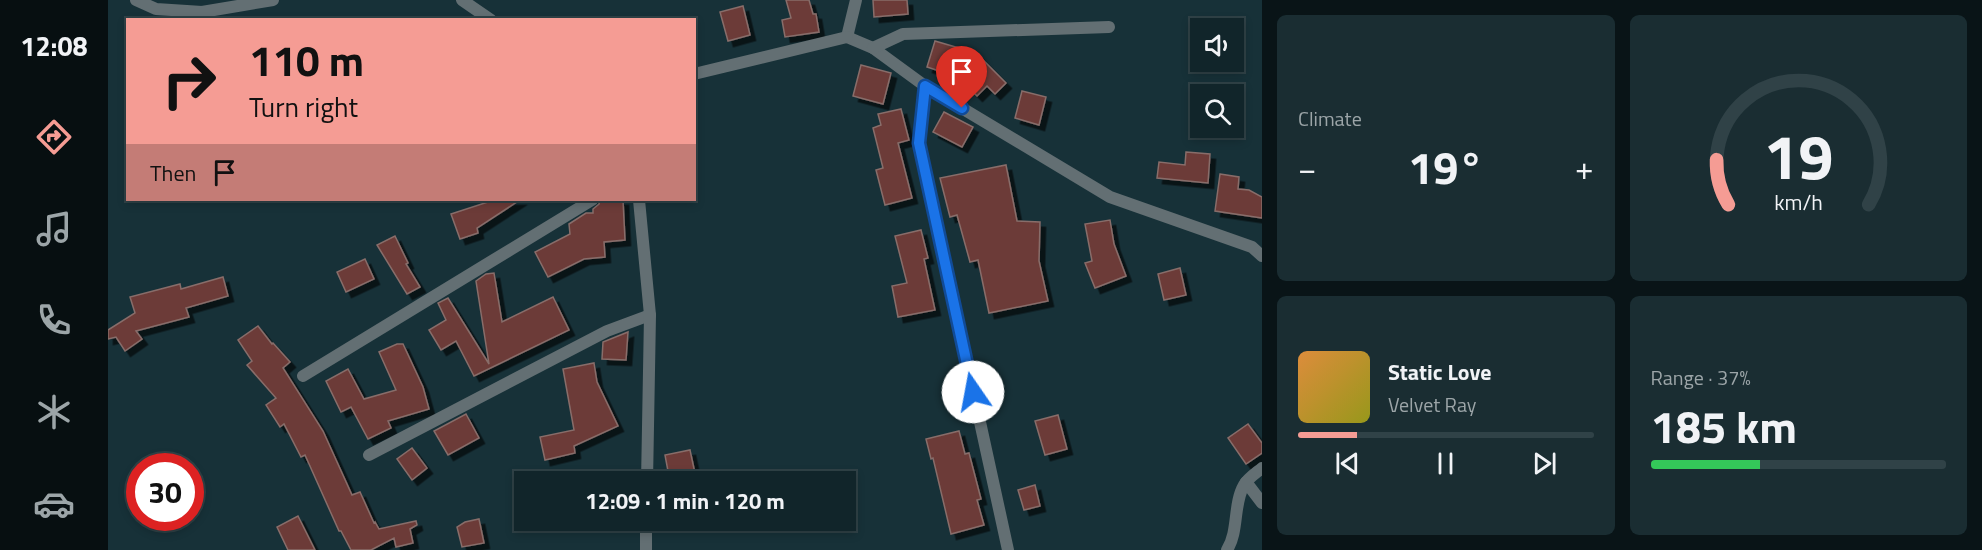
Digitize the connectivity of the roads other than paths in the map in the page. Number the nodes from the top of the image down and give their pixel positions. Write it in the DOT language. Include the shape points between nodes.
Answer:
graph roads {
  1 [pos="135,0"];
  2 [pos="273,0"];
  3 [pos="462,0"];
  4 [pos="856,0"];
  5 [pos="488,18"];
  6 [pos="1109,27"];
  7 [pos="847,37"];
  8 [pos="873,48"];
  9 [pos="696,74"];
  10 [pos="925,86"];
  11 [pos="590,201"];
  12 [pos="639,201"];
  13 [pos="1262,256"];
  14 [pos="650,315"];
  15 [pos="303,376"];
  16 [pos="369,455"];
  17 [pos="1262,468"];
  18 [pos="647,471"];
  19 [pos="1246,482"];
  20 [pos="1262,502"];
  21 [pos="646,531"];
  22 [pos="646,550"];
  23 [pos="1008,550"];
  24 [pos="1227,550"];
  1 -- 2 [label="street" via="156,9 202,12"];
  3 -- 5 [label="street"];
  4 -- 7 [label="street"];
  6 -- 8 [label="street" via="903,34"];
  7 -- 8 [label="street"];
  7 -- 9 [label="street"];
  8 -- 10 [label="street"];
  10 -- 13 [label="street" via="1110,196 1252,247"];
  10 -- 23 [label="street" via="919,143"];
  11 -- 15 [label="street"];
  12 -- 14 [label="street"];
  14 -- 16 [label="street" via="607,331"];
  14 -- 18 [label="street"];
  17 -- 19 [label="street"];
  19 -- 20 [label="street"];
  19 -- 24 [label="street" via="1233,540"];
  21 -- 22 [label="street"];
}
